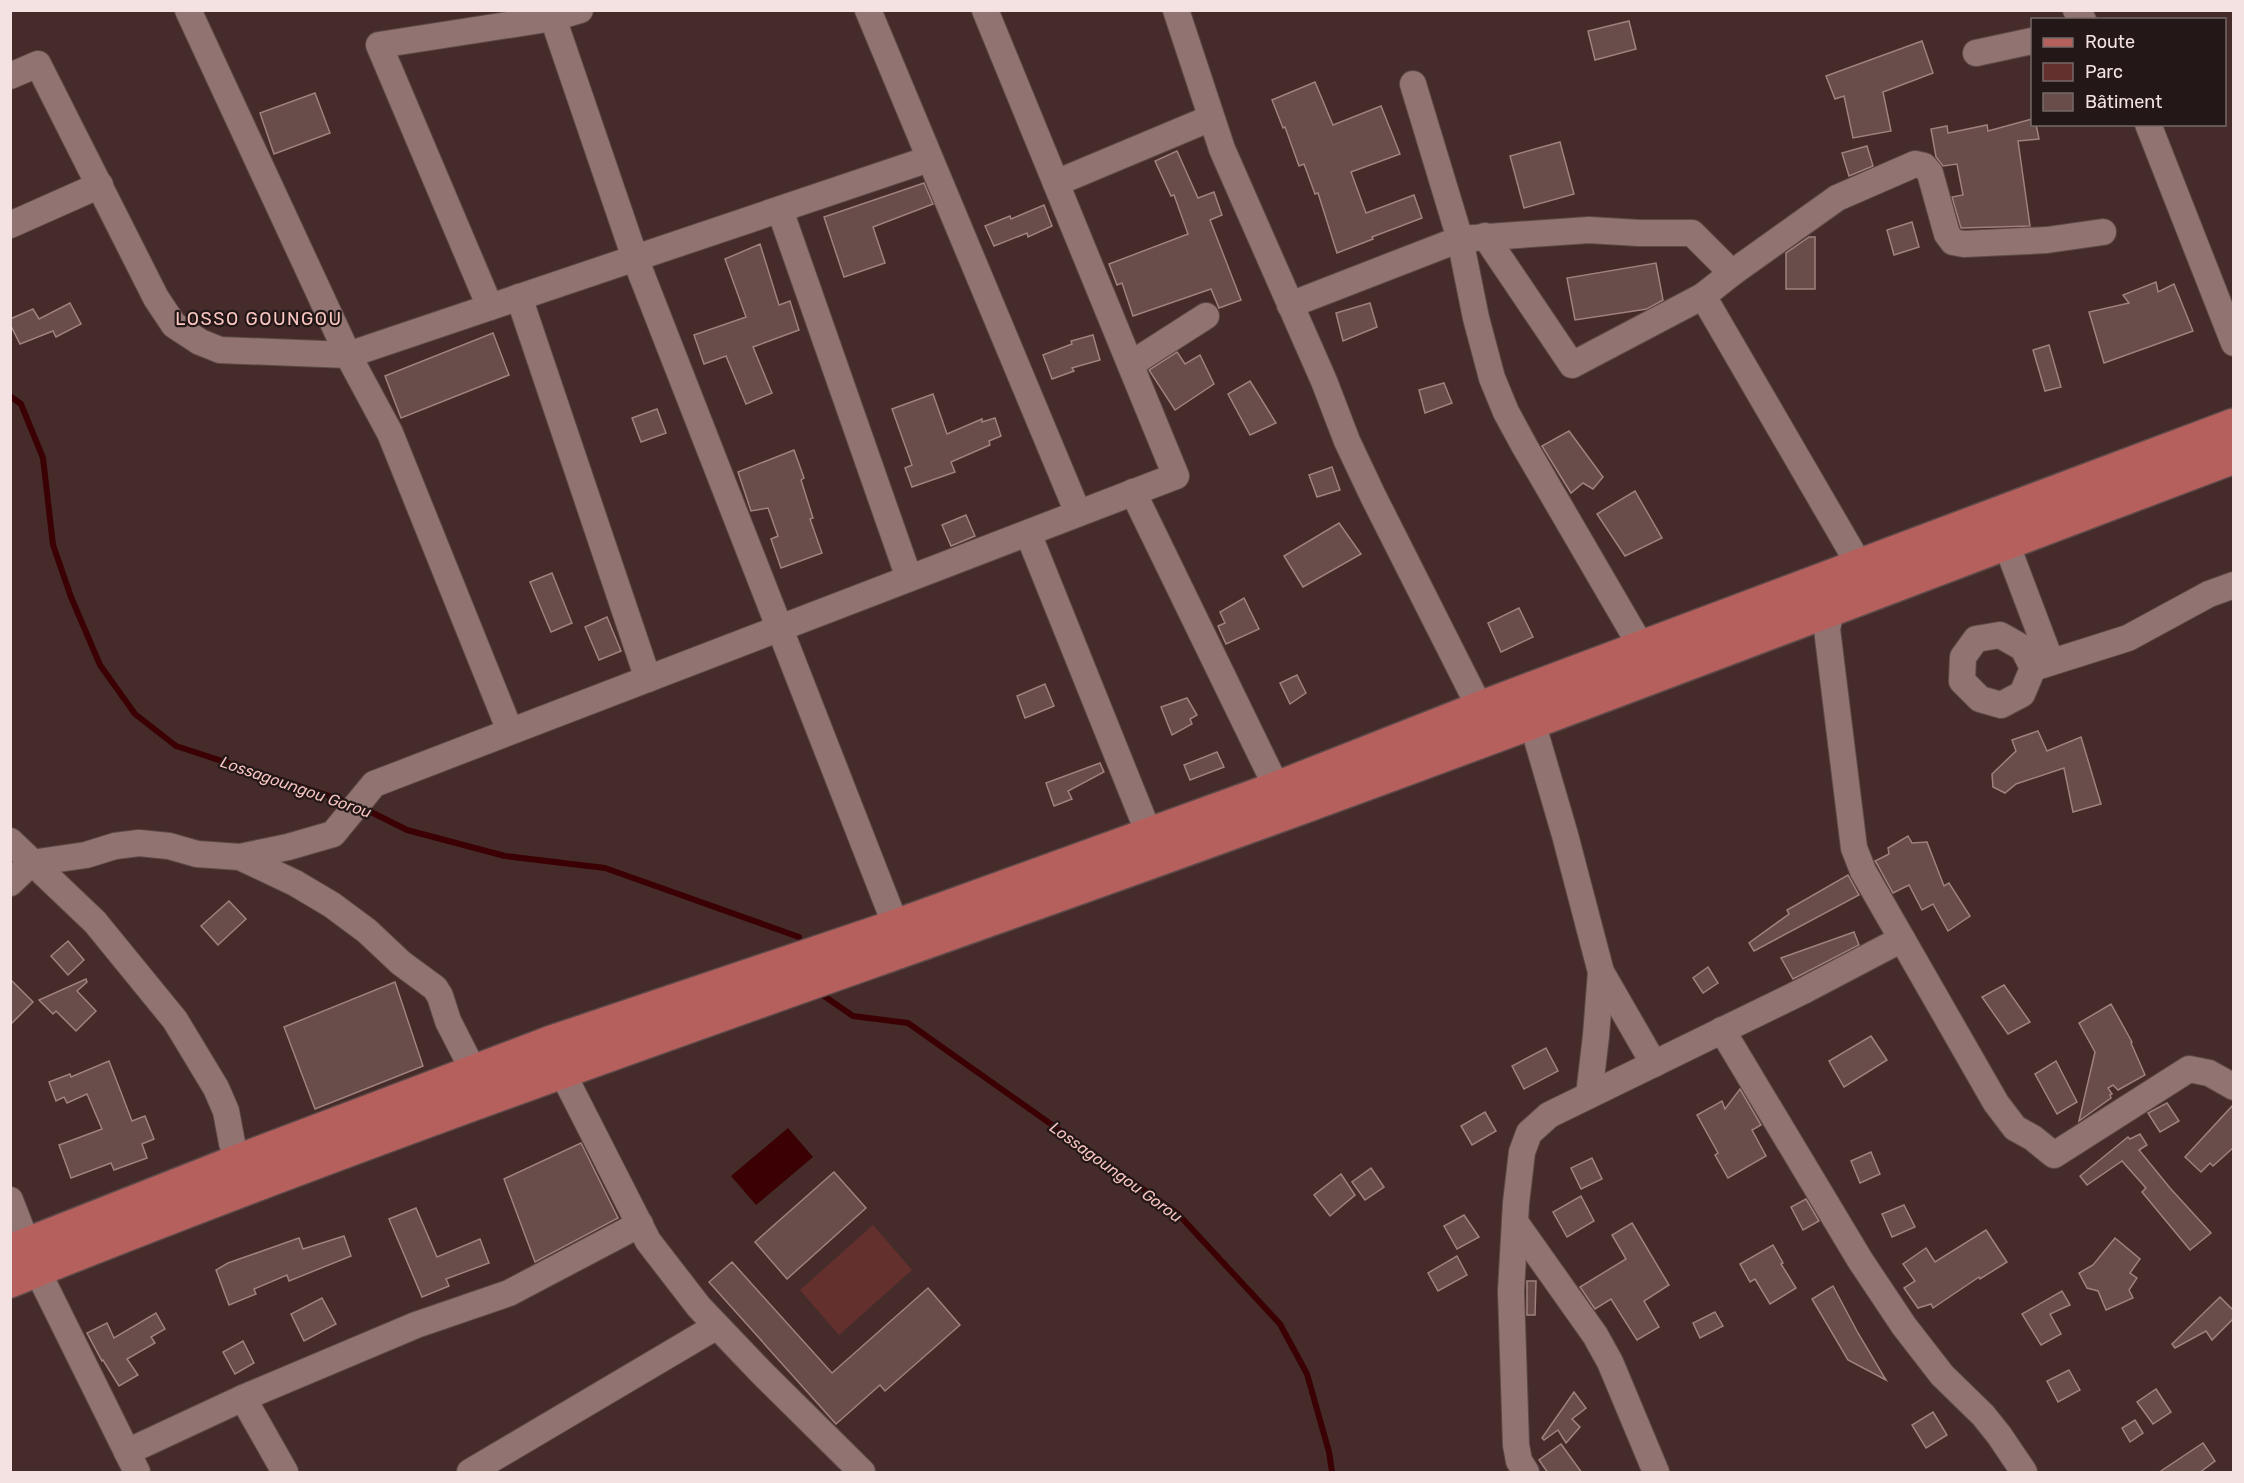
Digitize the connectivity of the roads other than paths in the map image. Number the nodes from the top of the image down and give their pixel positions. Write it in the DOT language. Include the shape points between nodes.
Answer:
graph roads {
  1 [pos="188,10"];
  2 [pos="580,10"];
  3 [pos="868,10"];
  4 [pos="985,10"];
  5 [pos="1176,10"];
  6 [pos="553,18"];
  7 [pos="2031,41"];
  8 [pos="1976,53"];
  9 [pos="10,76"];
  10 [pos="1413,84"];
  11 [pos="1211,118"];
  12 [pos="2149,126"];
  13 [pos="929,159"];
  14 [pos="1056,183"];
  15 [pos="100,185"];
  16 [pos="780,210"];
  17 [pos="10,225"];
  18 [pos="2103,232"];
  19 [pos="1472,238"];
  20 [pos="635,258"];
  21 [pos="1732,273"];
  22 [pos="1703,296"];
  23 [pos="519,297"];
  24 [pos="1290,305"];
  25 [pos="490,307"];
  26 [pos="1206,316"];
  27 [pos="2234,343"];
  28 [pos="348,355"];
  29 [pos="1131,364"];
  30 [pos="2234,425"];
  31 [pos="2234,457"];
  32 [pos="1133,492"];
  33 [pos="1078,513"];
  34 [pos="1028,533"];
  35 [pos="2006,543"];
  36 [pos="1860,566"];
  37 [pos="909,578"];
  38 [pos="2234,585"];
  39 [pos="1831,610"];
  40 [pos="778,629"];
  41 [pos="1642,648"];
  42 [pos="648,679"];
  43 [pos="1480,708"];
  44 [pos="1532,722"];
  45 [pos="510,732"];
  46 [pos="1277,788"];
  47 [pos="1149,834"];
  48 [pos="10,841"];
  49 [pos="240,857"];
  50 [pos="31,863"];
  51 [pos="10,883"];
  52 [pos="896,926"];
  53 [pos="1902,939"];
  54 [pos="1601,972"];
  55 [pos="1722,1030"];
  56 [pos="557,1057"];
  57 [pos="1654,1064"];
  58 [pos="474,1072"];
  59 [pos="2234,1087"];
  60 [pos="1589,1095"];
  61 [pos="242,1174"];
  62 [pos="10,1200"];
  63 [pos="1515,1222"];
  64 [pos="639,1224"];
  65 [pos="21,1262"];
  66 [pos="717,1326"];
  67 [pos="243,1398"];
  68 [pos="132,1462"];
  69 [pos="285,1473"];
  70 [pos="470,1473"];
  71 [pos="862,1473"];
  72 [pos="1526,1473"];
  73 [pos="1656,1473"];
  74 [pos="2024,1473"];
  1 -- 28 [label="street"];
  2 -- 6 [label="street"];
  3 -- 13 [label="street"];
  4 -- 14 [label="street"];
  5 -- 11 [label="street"];
  6 -- 20 [label="street"];
  6 -- 25 [label="street" via="379,45"];
  7 -- 8 [label="street"];
  9 -- 15 [label="street" via="38,64"];
  10 -- 19 [label="street"];
  11 -- 14 [label="street"];
  11 -- 24 [label="street"];
  12 -- 27 [label="street"];
  13 -- 16 [label="street"];
  13 -- 33 [label="street"];
  14 -- 29 [label="street"];
  15 -- 17 [label="street"];
  15 -- 28 [label="street" via="156,298 174,325 220,350"];
  16 -- 20 [label="street"];
  16 -- 37 [label="street"];
  18 -- 21 [label="street" via="2047,240 1953,242 1947,234 1930,173 1915,164 1837,198"];
  19 -- 21 [label="street" via="1589,230 1692,233"];
  19 -- 22 [label="street" via="1572,365"];
  19 -- 24 [label="street"];
  19 -- 41 [label="street" via="1478,328 1506,412"];
  20 -- 23 [label="street"];
  20 -- 40 [label="street"];
  21 -- 22 [label="street"];
  22 -- 36 [label="street"];
  23 -- 25 [label="street"];
  23 -- 42 [label="street"];
  24 -- 43 [label="street" via="1347,441"];
  25 -- 28 [label="street"];
  26 -- 29 [label="street"];
  28 -- 45 [label="street" via="390,433"];
  29 -- 32 [label="street" via="1176,476"];
  30 -- 36 [label="main road"];
  31 -- 35 [label="main road"];
  32 -- 33 [label="street"];
  32 -- 46 [label="street"];
  33 -- 34 [label="street"];
  34 -- 37 [label="street"];
  34 -- 47 [label="street"];
  35 -- 38 [label="street" via="2042,665 2128,638 2209,594"];
  35 -- 39 [label="main road"];
  36 -- 41 [label="main road"];
  37 -- 40 [label="street"];
  39 -- 44 [label="main road"];
  39 -- 53 [label="street" via="1827,629 1854,848"];
  40 -- 42 [label="street"];
  40 -- 52 [label="street"];
  41 -- 43 [label="main road"];
  42 -- 45 [label="street"];
  43 -- 46 [label="main road"];
  44 -- 54 [label="street"];
  44 -- 56 [label="main road" via="1144,865"];
  45 -- 49 [label="street" via="374,784 333,834"];
  46 -- 47 [label="main road"];
  47 -- 52 [label="main road"];
  48 -- 50 [label="street"];
  49 -- 50 [label="street" via="139,843"];
  49 -- 58 [label="street" via="332,905 435,988"];
  50 -- 51 [label="street"];
  50 -- 61 [label="street" via="94,922 175,1020 216,1088"];
  52 -- 56 [label="main road"];
  53 -- 55 [label="street"];
  53 -- 59 [label="street" via="1996,1103 2015,1128 2054,1155 2189,1069 2209,1073"];
  54 -- 57 [label="street"];
  54 -- 60 [label="street"];
  55 -- 57 [label="street"];
  55 -- 74 [label="street" via="1904,1326 1942,1375 1988,1421"];
  56 -- 58 [label="main road"];
  56 -- 61 [label="main road"];
  56 -- 64 [label="street"];
  57 -- 60 [label="street"];
  58 -- 61 [label="main road"];
  60 -- 63 [label="street" via="1549,1115 1529,1133 1522,1152"];
  61 -- 65 [label="main road"];
  62 -- 65 [label="street"];
  63 -- 72 [label="street" via="1511,1291 1516,1445"];
  63 -- 73 [label="street" via="1595,1335"];
  64 -- 66 [label="street" via="648,1241"];
  64 -- 67 [label="street" via="509,1293 416,1325"];
  65 -- 68 [label="street"];
  66 -- 70 [label="street"];
  66 -- 71 [label="street"];
  67 -- 68 [label="street"];
  67 -- 69 [label="street"];
}
